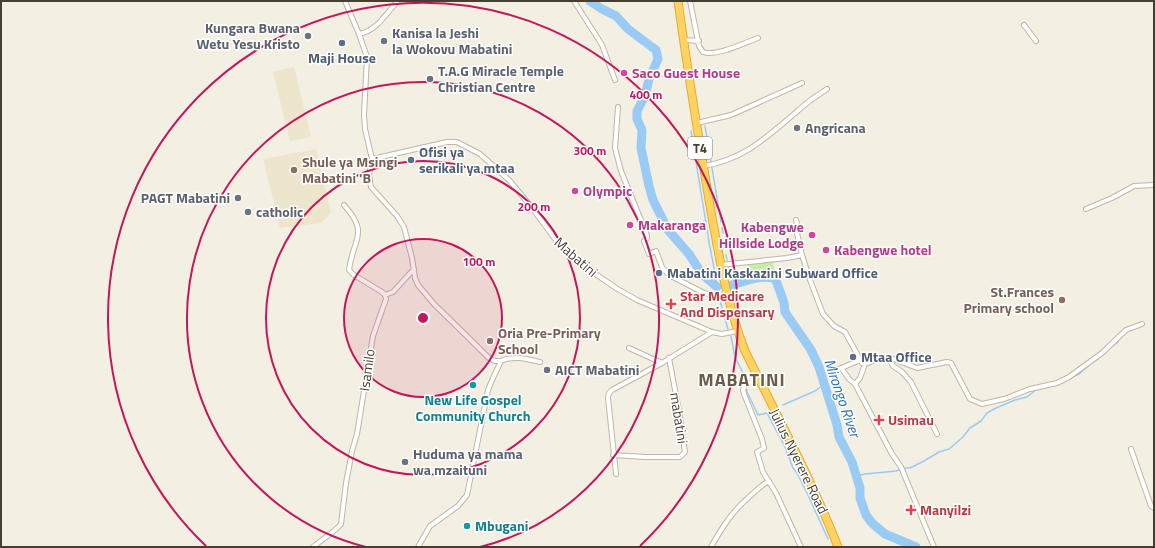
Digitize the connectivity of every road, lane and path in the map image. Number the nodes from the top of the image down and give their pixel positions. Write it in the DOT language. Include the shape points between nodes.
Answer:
graph roads {
  1 [pos="345,1"];
  2 [pos="398,1"];
  3 [pos="574,1"];
  4 [pos="678,1"];
  5 [pos="690,1"];
  6 [pos="1024,24"];
  7 [pos="359,34"];
  8 [pos="758,38"];
  9 [pos="683,40"];
  10 [pos="699,41"];
  11 [pos="1036,41"];
  12 [pos="615,80"];
  13 [pos="802,83"];
  14 [pos="827,89"];
  15 [pos="618,107"];
  16 [pos="697,123"];
  17 [pos="372,159"];
  18 [pos="709,165"];
  19 [pos="1154,185"];
  20 [pos="344,205"];
  21 [pos="1086,209"];
  22 [pos="796,220"];
  23 [pos="802,255"];
  24 [pos="720,265"];
  25 [pos="414,269"];
  26 [pos="385,295"];
  27 [pos="721,295"];
  28 [pos="1142,324"];
  29 [pos="737,331"];
  30 [pos="712,332"];
  31 [pos="629,348"];
  32 [pos="669,358"];
  33 [pos="889,358"];
  34 [pos="860,360"];
  35 [pos="501,361"];
  36 [pos="540,362"];
  37 [pos="662,363"];
  38 [pos="865,364"];
  39 [pos="841,368"];
  40 [pos="830,373"];
  41 [pos="742,382"];
  42 [pos="855,384"];
  43 [pos="937,434"];
  44 [pos="1131,449"];
  45 [pos="613,454"];
  46 [pos="616,474"];
  47 [pos="769,482"];
  48 [pos="1154,508"];
  49 [pos="312,547"];
  50 [pos="418,547"];
  51 [pos="711,547"];
  52 [pos="801,547"];
  53 [pos="838,547"];
  54 [pos="934,547"];
  1 -- 7 [label="street"];
  2 -- 7 [label="street" via="370,31"];
  3 -- 12 [label="street" via="602,45"];
  4 -- 9 [label="highway, Julius Nyerere Road / T4"];
  5 -- 10 [label="street"];
  6 -- 11 [label="street"];
  7 -- 17 [label="street" via="367,57 364,115"];
  8 -- 10 [label="street" via="711,54 703,52"];
  9 -- 10 [label="street"];
  9 -- 16 [label="highway, Julius Nyerere Road / T4"];
  13 -- 16 [label="street" via="731,115"];
  14 -- 18 [label="street" via="742,154 722,163"];
  15 -- 27 [label="street" via="615,148 647,235 644,241 649,254 656,251 662,267 671,276 704,292"];
  16 -- 18 [label="highway, Julius Nyerere Road / T4"];
  17 -- 25 [label="street" via="369,175 371,187 401,221"];
  17 -- 30 [label="street, Mabatini" via="447,142 457,142 469,148 480,154 509,180 561,247 581,264 637,300"];
  18 -- 24 [label="highway, Julius Nyerere Road / T4"];
  19 -- 21 [label="street" via="1134,186"];
  20 -- 26 [label="street" via="358,226 349,270"];
  22 -- 23 [label="street"];
  23 -- 24 [label="street"];
  23 -- 34 [label="street" via="823,314 834,326 845,332"];
  24 -- 27 [label="highway, Julius Nyerere Road / T4"];
  25 -- 26 [label="street" via="392,292"];
  25 -- 35 [label="street" via="418,285 434,304 489,358"];
  26 -- 49 [label="street, Isamilo" via="371,344 341,524"];
  27 -- 29 [label="highway, Julius Nyerere Road / T4"];
  28 -- 33 [label="street" via="1126,330 1102,353 1057,383 982,404 970,399 950,363 917,368"];
  29 -- 30 [label="street, Mabatini" via="722,334"];
  29 -- 53 [label="highway, Julius Nyerere Road / T4"];
  30 -- 32 [label="street"];
  31 -- 37 [label="street"];
  32 -- 37 [label="street"];
  32 -- 45 [label="street, mabatini" via="685,452 680,457"];
  33 -- 38 [label="street" via="879,358"];
  33 -- 43 [label="street" via="916,391"];
  34 -- 38 [label="street"];
  34 -- 39 [label="street"];
  35 -- 36 [label="street" via="515,357"];
  35 -- 50 [label="street" via="488,390 467,496 458,506 430,526"];
  37 -- 45 [label="street" via="609,393"];
  38 -- 42 [label="street"];
  39 -- 40 [label="street"];
  39 -- 42 [label="street"];
  41 -- 47 [label="street" via="744,394 762,439 764,448 757,452"];
  42 -- 54 [label="street" via="901,467"];
  44 -- 48 [label="street" via="1151,506"];
  45 -- 46 [label="street"];
  47 -- 51 [label="street" via="763,484 736,509 723,525"];
  47 -- 52 [label="street"];
}
